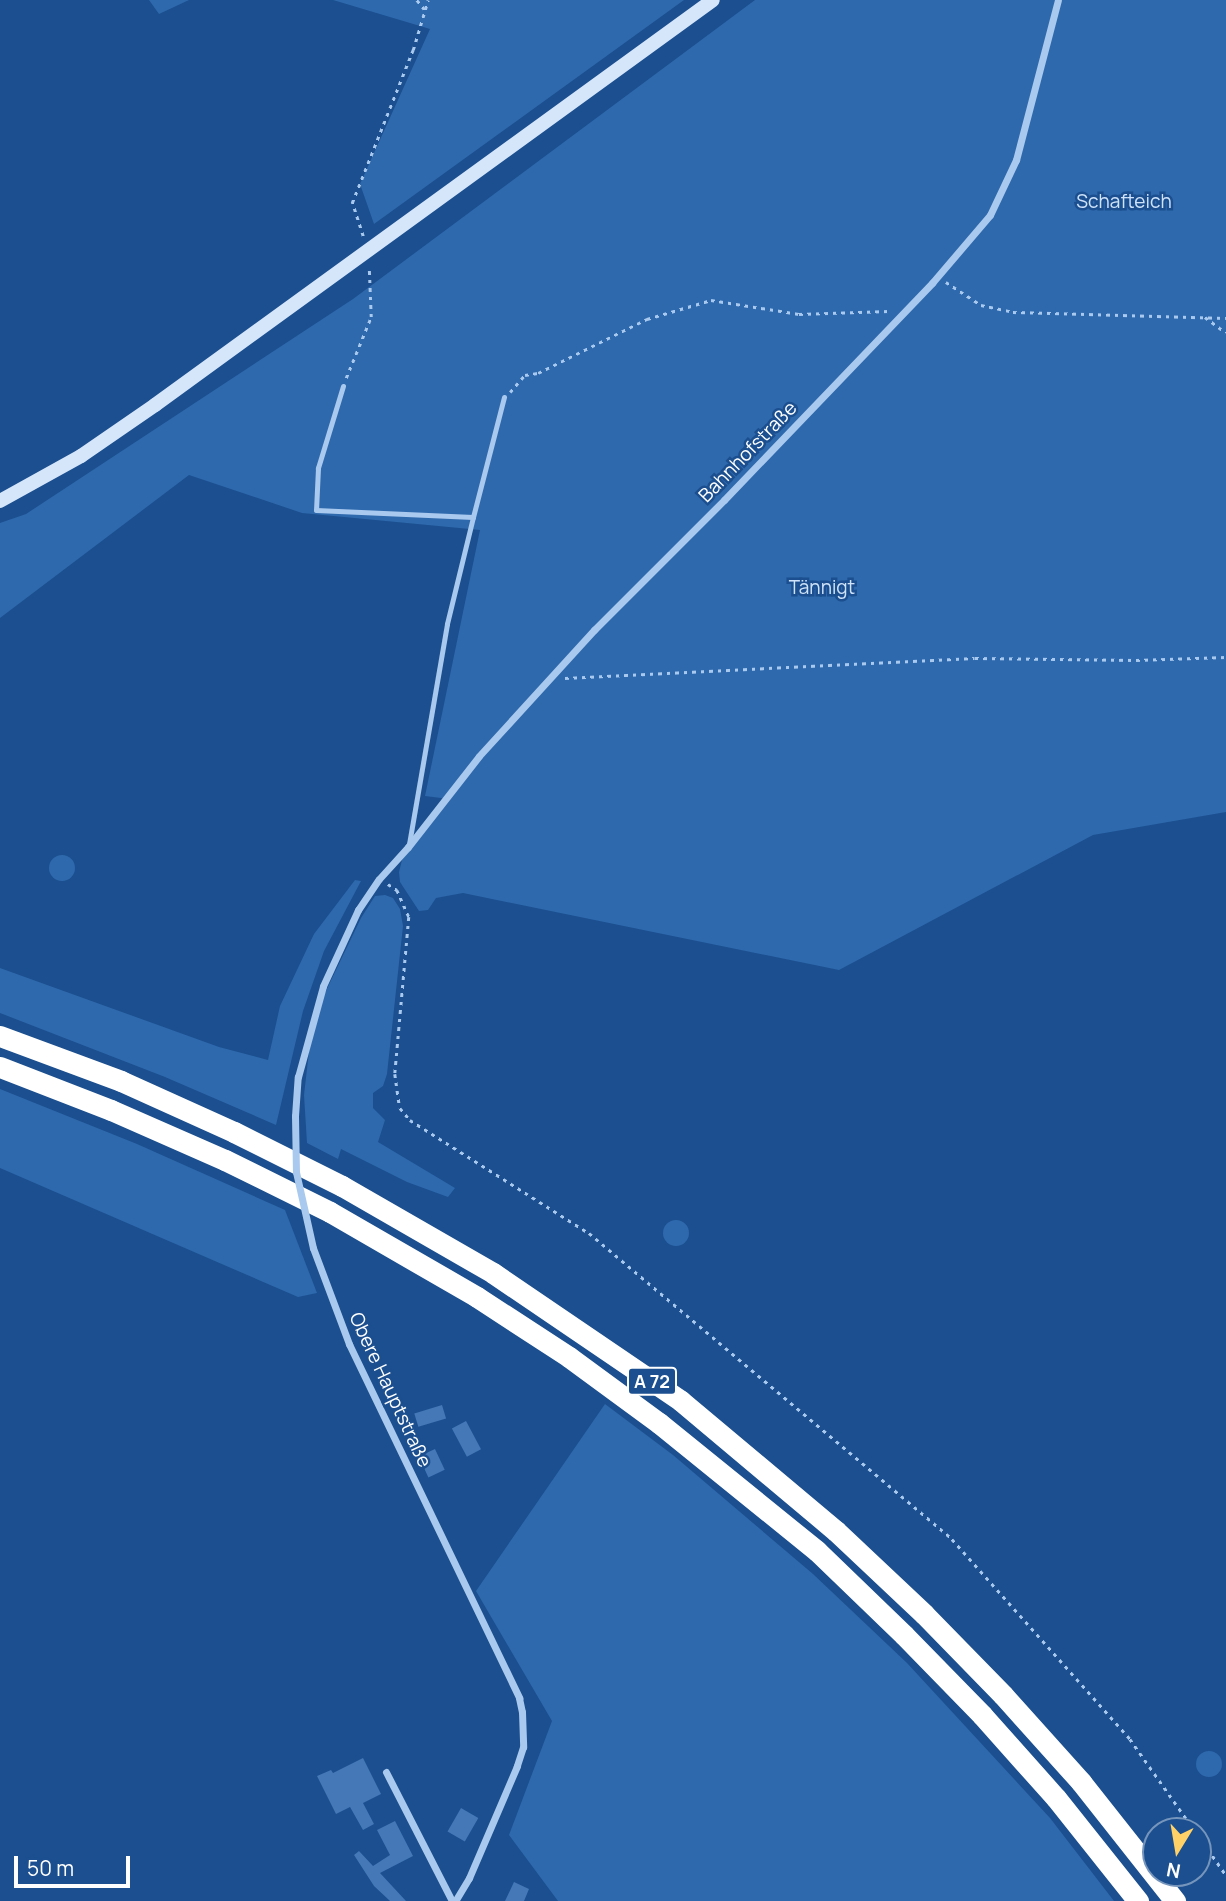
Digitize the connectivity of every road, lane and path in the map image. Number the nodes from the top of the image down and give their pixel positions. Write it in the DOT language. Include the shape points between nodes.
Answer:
graph roads {
  1 [pos="417,0"];
  2 [pos="428,0"];
  3 [pos="713,0"];
  4 [pos="1058,0"];
  5 [pos="425,10"];
  6 [pos="368,251"];
  7 [pos="941,273"];
  8 [pos="906,310"];
  9 [pos="1205,317"];
  10 [pos="1226,318"];
  11 [pos="1226,333"];
  12 [pos="342,386"];
  13 [pos="504,397"];
  14 [pos="0,501"];
  15 [pos="474,517"];
  16 [pos="1226,657"];
  17 [pos="548,679"];
  18 [pos="408,847"];
  19 [pos="379,878"];
  20 [pos="0,1036"];
  21 [pos="0,1067"];
  22 [pos="387,1772"];
  23 [pos="1186,1817"];
  24 [pos="1212,1855"];
  25 [pos="1226,1875"];
  26 [pos="454,1901"];
  27 [pos="1138,1901"];
  28 [pos="1175,1901"];
  1 -- 5 [label="path"];
  2 -- 5 [label="path"];
  3 -- 6 [label="main road"];
  4 -- 7 [label="street, Bahnhofstraße" via="1016,160 990,215"];
  5 -- 6 [label="path" via="352,203"];
  6 -- 12 [label="path" via="371,317"];
  6 -- 14 [label="main road" via="105,440"];
  7 -- 8 [label="street, Bahnhofstraße"];
  7 -- 9 [label="path" via="948,285 981,305 1013,312"];
  8 -- 13 [label="path" via="799,314 711,300 647,319 526,375"];
  8 -- 17 [label="street, Bahnhofstraße"];
  9 -- 10 [label="path"];
  9 -- 11 [label="path"];
  12 -- 15 [label="lane" via="317,468 316,510"];
  13 -- 15 [label="lane"];
  15 -- 18 [label="lane" via="447,624"];
  16 -- 17 [label="path" via="975,658"];
  17 -- 18 [label="street, Bahnhofstraße" via="479,756"];
  18 -- 19 [label="street, Bahnhofstraße"];
  19 -- 23 [label="path" via="397,890 409,917 395,1074 400,1108 410,1120 589,1233 952,1539 1130,1739"];
  19 -- 26 [label="street, Obere Hauptstraße, bridge" via="358,910 323,986 298,1077 296,1172 313,1248 349,1344 519,1698 523,1747 517,1766 469,1878"];
  20 -- 28 [label="highway, A 72" via="121,1081 342,1186 493,1273 681,1401 925,1614 1081,1782"];
  21 -- 27 [label="highway, A 72" via="124,1115 330,1212 477,1297 569,1357 817,1551 904,1634 992,1725"];
  22 -- 26 [label="street, Obere Hauptstraße"];
  24 -- 25 [label="path"];
}
